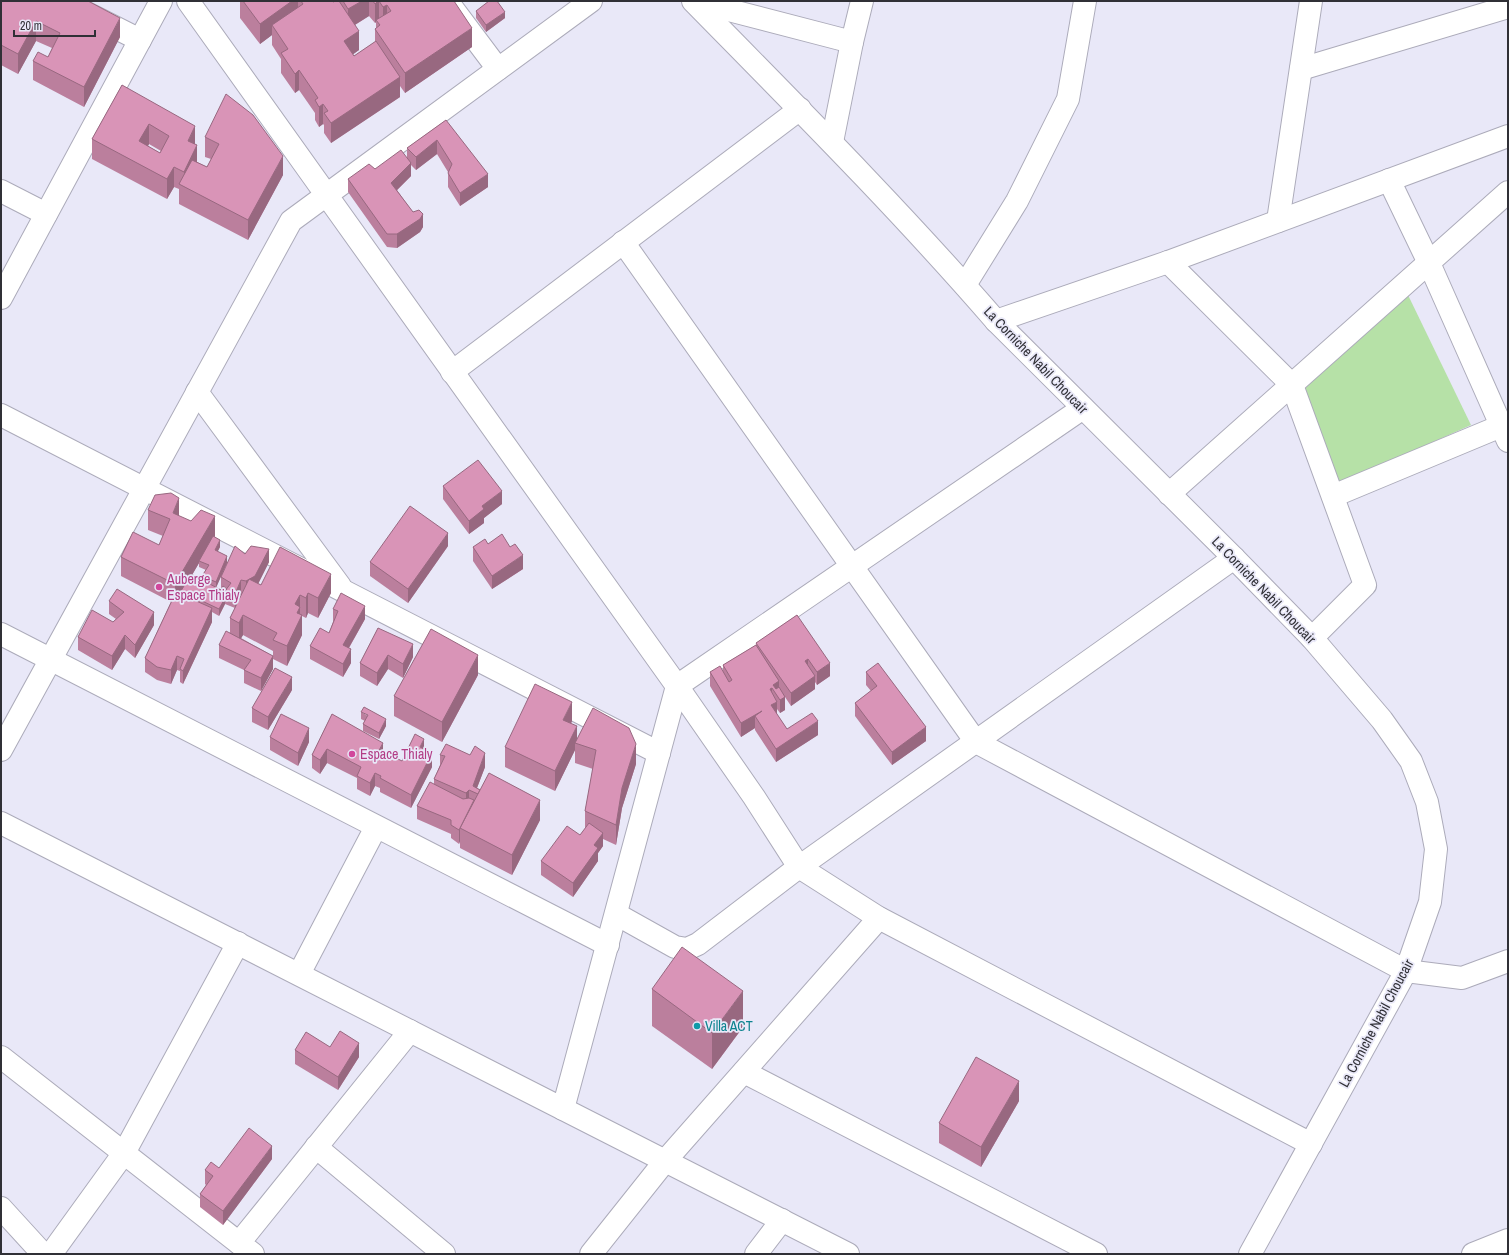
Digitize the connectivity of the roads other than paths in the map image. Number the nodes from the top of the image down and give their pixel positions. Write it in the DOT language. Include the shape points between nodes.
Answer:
graph roads {
  1 [pos="64,1"];
  2 [pos="160,1"];
  3 [pos="188,1"];
  4 [pos="447,1"];
  5 [pos="591,1"];
  6 [pos="693,1"];
  7 [pos="862,1"];
  8 [pos="1085,1"];
  9 [pos="1311,1"];
  10 [pos="1508,7"];
  11 [pos="140,40"];
  12 [pos="852,42"];
  13 [pos="498,69"];
  14 [pos="1301,69"];
  15 [pos="800,109"];
  16 [pos="1508,136"];
  17 [pos="832,142"];
  18 [pos="1390,180"];
  19 [pos="1,191"];
  20 [pos="1508,192"];
  21 [pos="326,195"];
  22 [pos="46,214"];
  23 [pos="1278,221"];
  24 [pos="623,242"];
  25 [pos="1168,262"];
  26 [pos="1429,263"];
  27 [pos="965,286"];
  28 [pos="1,298"];
  29 [pos="996,321"];
  30 [pos="452,372"];
  31 [pos="1292,384"];
  32 [pos="197,392"];
  33 [pos="1083,408"];
  34 [pos="1,415"];
  35 [pos="1504,433"];
  36 [pos="144,489"];
  37 [pos="1169,494"];
  38 [pos="1333,496"];
  39 [pos="1234,558"];
  40 [pos="852,566"];
  41 [pos="343,591"];
  42 [pos="1,634"];
  43 [pos="1312,638"];
  44 [pos="50,660"];
  45 [pos="677,686"];
  46 [pos="976,742"];
  47 [pos="1,750"];
  48 [pos="659,753"];
  49 [pos="1,823"];
  50 [pos="376,827"];
  51 [pos="799,867"];
  52 [pos="616,914"];
  53 [pos="879,918"];
  54 [pos="238,943"];
  55 [pos="608,945"];
  56 [pos="1508,961"];
  57 [pos="1406,971"];
  58 [pos="299,974"];
  59 [pos="410,1031"];
  60 [pos="1,1057"];
  61 [pos="744,1072"];
  62 [pos="563,1109"];
  63 [pos="1310,1144"];
  64 [pos="316,1147"];
  65 [pos="124,1153"];
  66 [pos="665,1161"];
  67 [pos="1,1208"];
  68 [pos="782,1220"];
  69 [pos="1508,1240"];
  70 [pos="246,1249"];
  71 [pos="42,1254"];
  72 [pos="51,1254"];
  73 [pos="444,1254"];
  74 [pos="591,1254"];
  75 [pos="756,1254"];
  76 [pos="848,1254"];
  77 [pos="1096,1254"];
  78 [pos="1250,1254"];
  79 [pos="1473,1254"];
  1 -- 11 [label="street"];
  2 -- 11 [label="street"];
  3 -- 21 [label="street"];
  4 -- 13 [label="street"];
  5 -- 13 [label="street"];
  6 -- 12 [label="street"];
  6 -- 15 [label="street, La Corniche Nabil Choucair"];
  7 -- 12 [label="street"];
  8 -- 27 [label="street" via="1068,99 1018,201"];
  9 -- 14 [label="street"];
  10 -- 14 [label="street"];
  11 -- 22 [label="street"];
  12 -- 17 [label="street"];
  13 -- 21 [label="street"];
  14 -- 23 [label="street"];
  15 -- 17 [label="street, La Corniche Nabil Choucair"];
  15 -- 24 [label="street"];
  16 -- 18 [label="street"];
  17 -- 27 [label="street, La Corniche Nabil Choucair"];
  18 -- 23 [label="street"];
  18 -- 26 [label="street"];
  19 -- 22 [label="street"];
  20 -- 26 [label="street"];
  21 -- 30 [label="street"];
  21 -- 32 [label="street" via="290,221"];
  22 -- 28 [label="street"];
  23 -- 25 [label="street"];
  24 -- 30 [label="street"];
  24 -- 40 [label="street"];
  25 -- 29 [label="street"];
  25 -- 31 [label="street"];
  26 -- 31 [label="street"];
  26 -- 35 [label="street"];
  27 -- 29 [label="street, La Corniche Nabil Choucair"];
  29 -- 33 [label="street, La Corniche Nabil Choucair"];
  30 -- 45 [label="street"];
  31 -- 37 [label="street"];
  31 -- 38 [label="street"];
  32 -- 36 [label="street"];
  32 -- 41 [label="street"];
  33 -- 37 [label="street, La Corniche Nabil Choucair"];
  33 -- 40 [label="street"];
  34 -- 36 [label="street"];
  35 -- 38 [label="street"];
  36 -- 41 [label="street"];
  36 -- 44 [label="street"];
  37 -- 39 [label="street, La Corniche Nabil Choucair"];
  38 -- 43 [label="street" via="1365,585"];
  39 -- 43 [label="street, La Corniche Nabil Choucair"];
  39 -- 46 [label="street"];
  40 -- 45 [label="street"];
  40 -- 46 [label="street"];
  41 -- 48 [label="street"];
  42 -- 44 [label="street"];
  43 -- 57 [label="street, La Corniche Nabil Choucair" via="1382,720 1411,761 1427,802 1436,849 1430,902"];
  44 -- 47 [label="street"];
  44 -- 50 [label="street"];
  45 -- 48 [label="street"];
  45 -- 51 [label="street"];
  46 -- 51 [label="street"];
  46 -- 57 [label="street"];
  48 -- 52 [label="street"];
  49 -- 54 [label="street"];
  50 -- 55 [label="street"];
  50 -- 58 [label="street"];
  51 -- 52 [label="street" via="698,944 687,949 675,947"];
  51 -- 53 [label="street"];
  52 -- 55 [label="street"];
  53 -- 61 [label="street"];
  53 -- 63 [label="street"];
  54 -- 58 [label="street"];
  54 -- 65 [label="street"];
  55 -- 62 [label="street"];
  56 -- 57 [label="street" via="1462,978"];
  57 -- 63 [label="street, La Corniche Nabil Choucair"];
  58 -- 59 [label="street"];
  59 -- 62 [label="street"];
  59 -- 64 [label="street"];
  60 -- 65 [label="street"];
  61 -- 66 [label="street"];
  61 -- 77 [label="street"];
  62 -- 66 [label="street"];
  63 -- 78 [label="street, La Corniche Nabil Choucair"];
  64 -- 70 [label="street"];
  64 -- 73 [label="street"];
  65 -- 70 [label="street"];
  65 -- 72 [label="street"];
  66 -- 68 [label="street"];
  66 -- 74 [label="street"];
  67 -- 71 [label="street"];
  68 -- 75 [label="street"];
  68 -- 76 [label="street"];
  69 -- 79 [label="street"];
}
